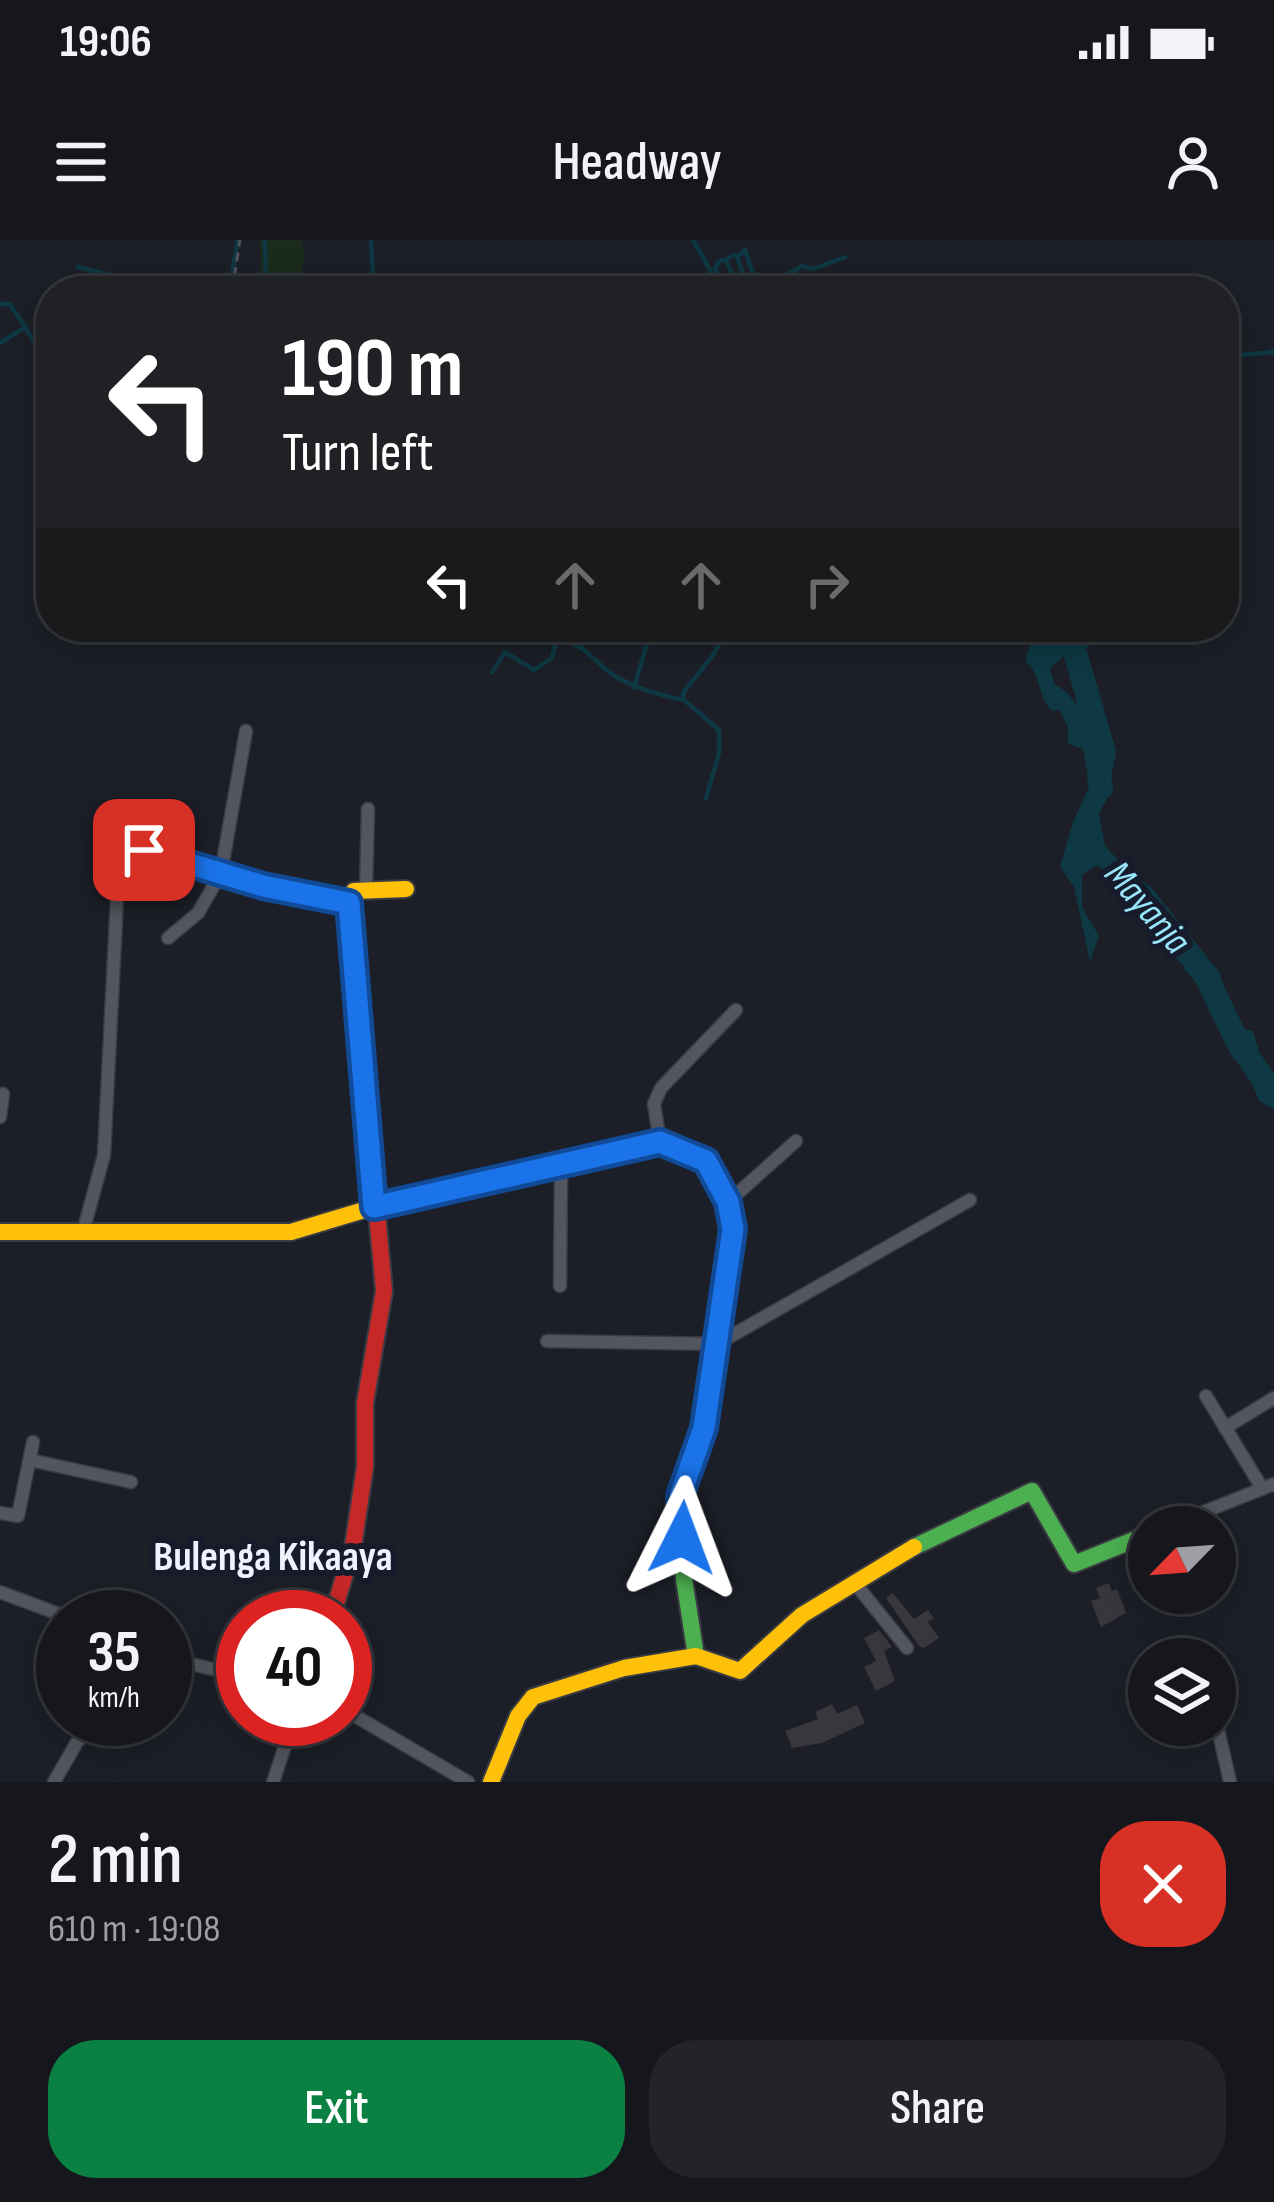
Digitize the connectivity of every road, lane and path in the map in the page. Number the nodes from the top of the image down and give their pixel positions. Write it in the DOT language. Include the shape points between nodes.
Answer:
graph roads {
  1 [pos="240,240"];
  2 [pos="234,276"];
  3 [pos="246,731"];
  4 [pos="368,809"];
  5 [pos="221,872"];
  6 [pos="366,889"];
  7 [pos="406,889"];
  8 [pos="349,903"];
  9 [pos="168,938"];
  10 [pos="736,1010"];
  11 [pos="3,1094"];
  12 [pos="0,1117"];
  13 [pos="796,1141"];
  14 [pos="660,1142"];
  15 [pos="561,1166"];
  16 [pos="970,1201"];
  17 [pos="728,1202"];
  18 [pos="374,1207"];
  19 [pos="0,1232"];
  20 [pos="83,1232"];
  21 [pos="560,1286"];
  22 [pos="547,1341"];
  23 [pos="717,1344"];
  24 [pos="1206,1396"];
  25 [pos="1274,1398"];
  26 [pos="1225,1428"];
  27 [pos="33,1442"];
  28 [pos="30,1460"];
  29 [pos="131,1482"];
  30 [pos="1268,1486"];
  31 [pos="1218,1506"];
  32 [pos="0,1513"];
  33 [pos="1128,1542"];
  34 [pos="854,1582"];
  35 [pos="340,1590"];
  36 [pos="0,1592"];
  37 [pos="36,1605"];
  38 [pos="907,1648"];
  39 [pos="695,1657"];
  40 [pos="372,1726"];
  41 [pos="75,1746"];
  42 [pos="285,1746"];
  43 [pos="1222,1746"];
  44 [pos="54,1782"];
  45 [pos="273,1782"];
  46 [pos="468,1782"];
  47 [pos="491,1782"];
  48 [pos="1230,1782"];
  1 -- 2 [label="path"];
  3 -- 5 [label="street"];
  4 -- 6 [label="street"];
  5 -- 8 [label="street"];
  5 -- 9 [label="street" via="198,913"];
  5 -- 20 [label="street" via="110,842 118,879 104,1155"];
  6 -- 7 [label="street"];
  6 -- 8 [label="street" via="354,891"];
  8 -- 18 [label="street"];
  10 -- 14 [label="street" via="661,1088 654,1104"];
  11 -- 12 [label="street"];
  13 -- 17 [label="street"];
  14 -- 15 [label="street"];
  14 -- 17 [label="street" via="706,1161"];
  15 -- 18 [label="street"];
  15 -- 21 [label="street"];
  16 -- 23 [label="street"];
  17 -- 23 [label="street" via="733,1229"];
  18 -- 20 [label="street" via="291,1232"];
  18 -- 35 [label="street" via="384,1291 364,1403 365,1467"];
  19 -- 20 [label="street"];
  22 -- 23 [label="street"];
  23 -- 39 [label="street" via="704,1428 680,1496"];
  24 -- 26 [label="street"];
  25 -- 26 [label="street"];
  26 -- 30 [label="street"];
  27 -- 28 [label="street"];
  28 -- 29 [label="street"];
  28 -- 32 [label="street" via="18,1516"];
  30 -- 31 [label="street"];
  33 -- 34 [label="street" via="1074,1564 1032,1491"];
  34 -- 38 [label="street"];
  34 -- 39 [label="street" via="766,1641 740,1671"];
  36 -- 37 [label="street"];
  39 -- 47 [label="street" via="624,1668 533,1697"];
  40 -- 46 [label="street"];
  41 -- 44 [label="street"];
  42 -- 45 [label="street"];
  43 -- 48 [label="street"];
}
